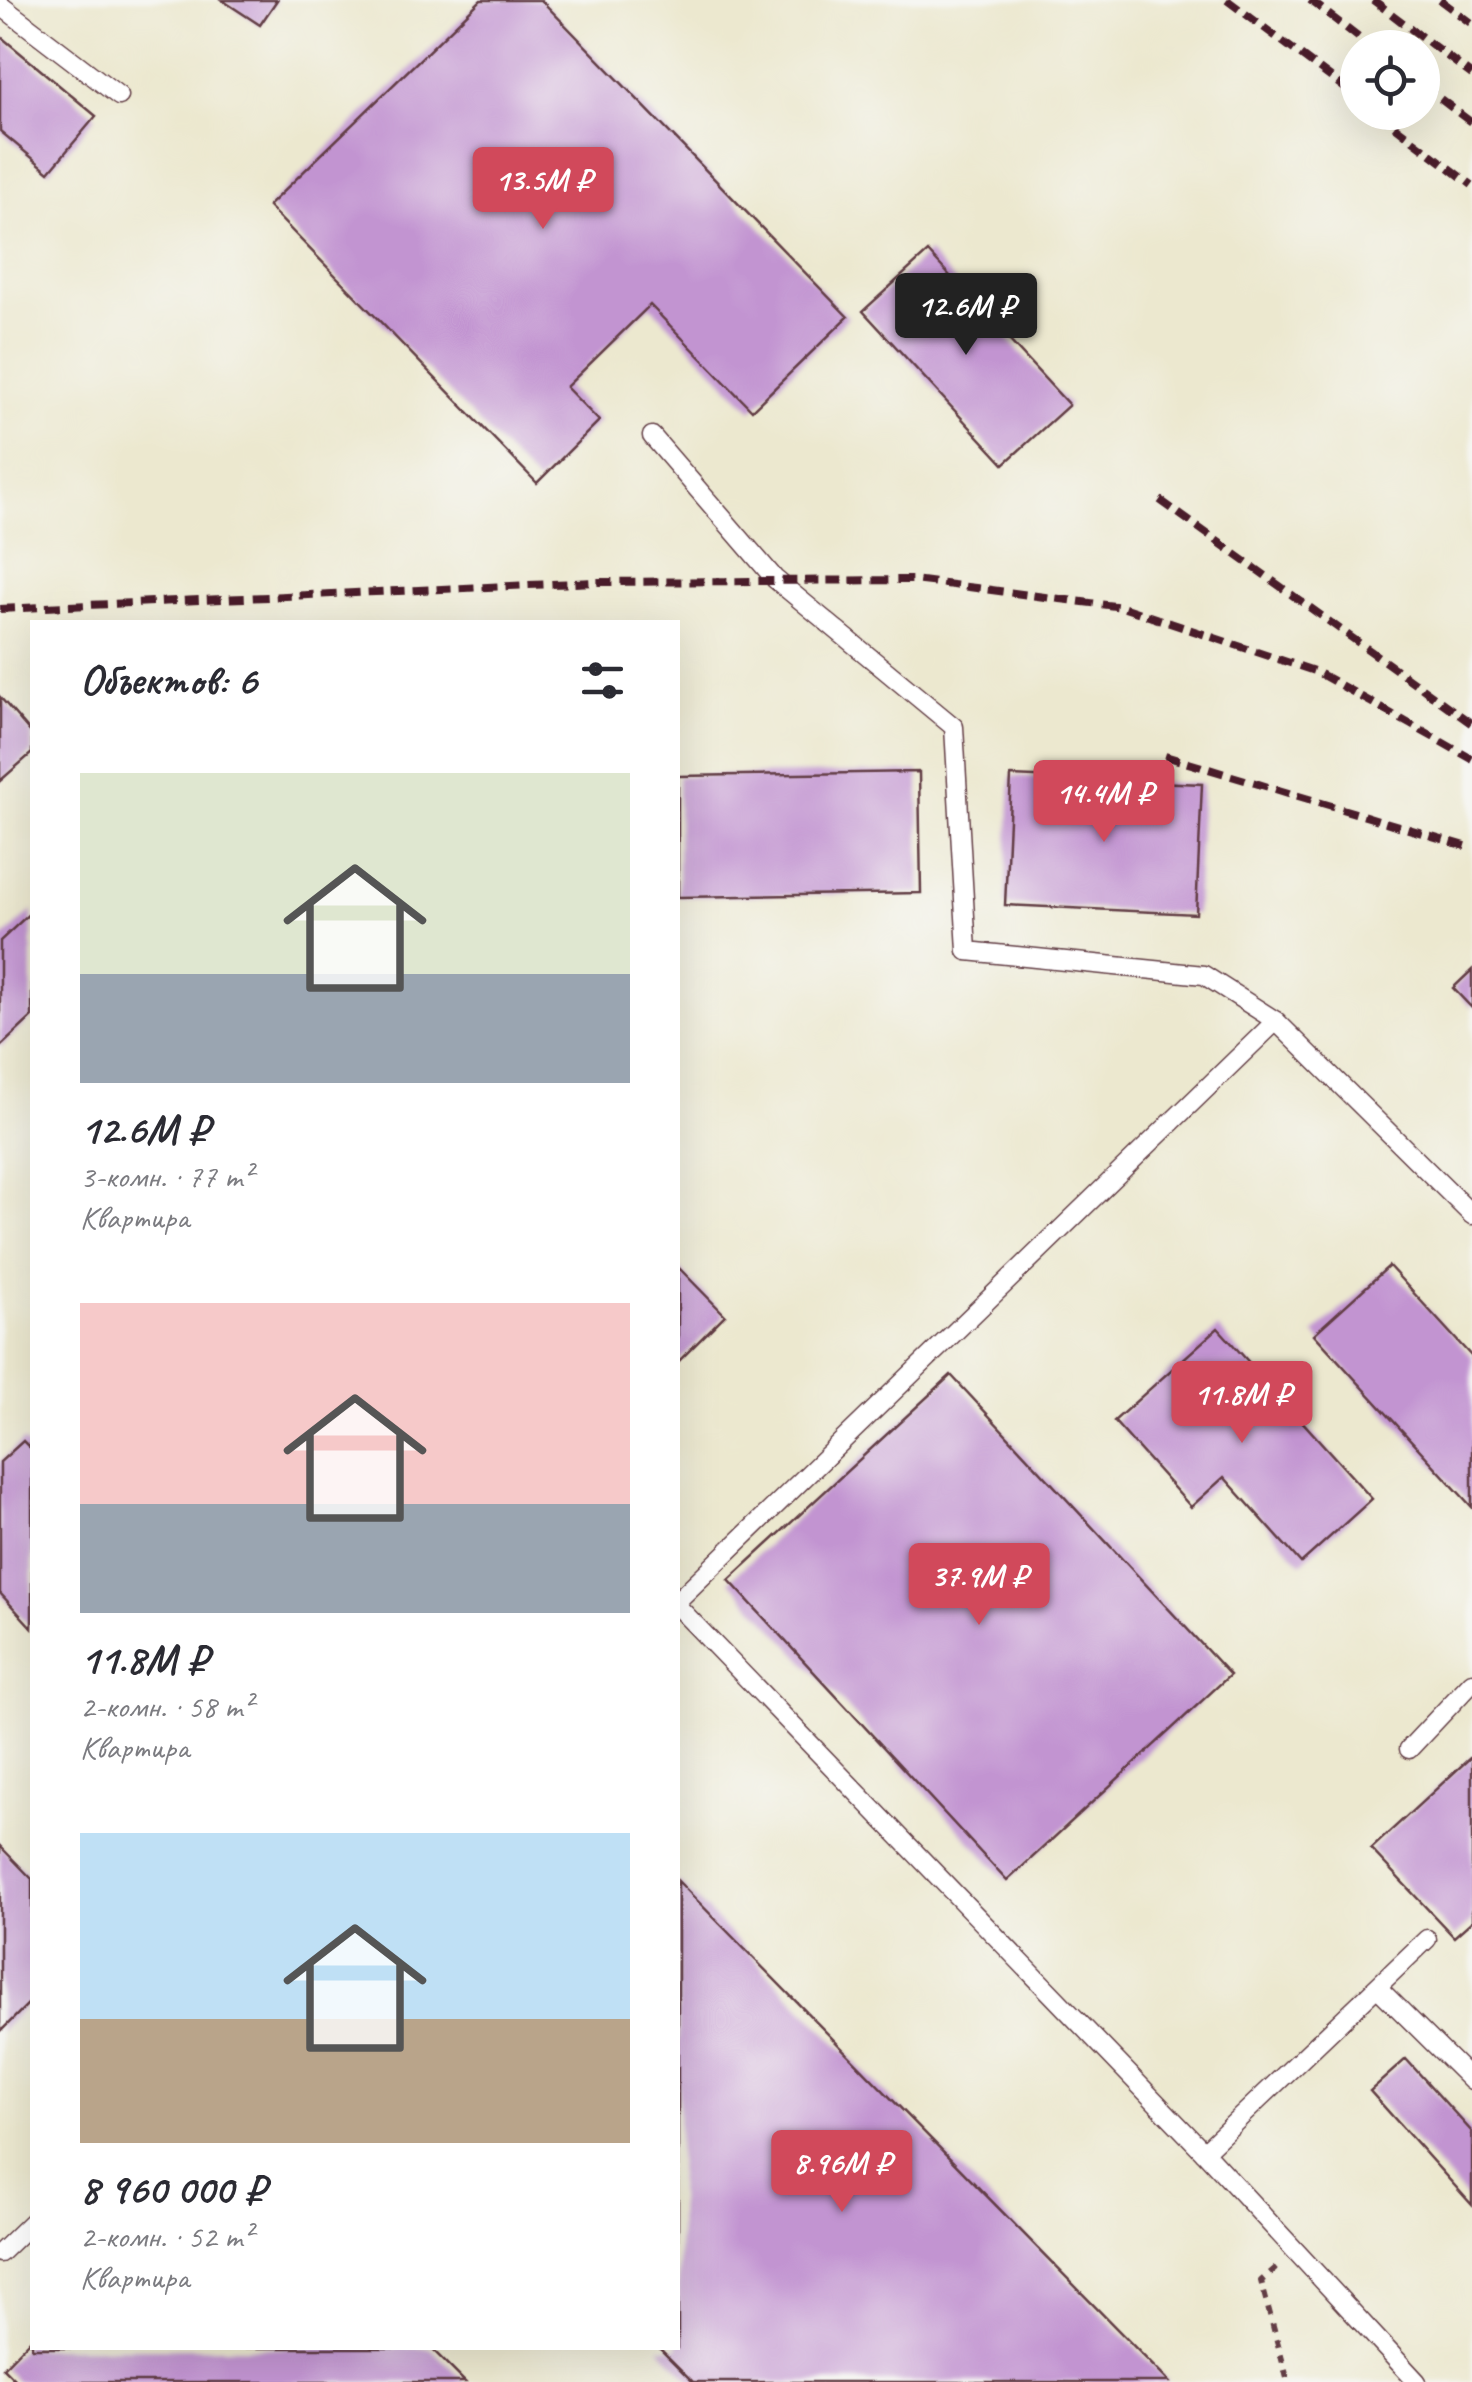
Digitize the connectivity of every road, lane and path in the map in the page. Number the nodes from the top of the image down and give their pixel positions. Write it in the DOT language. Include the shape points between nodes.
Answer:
graph roads {
  1 [pos="0,5"];
  2 [pos="118,96"];
  3 [pos="652,436"];
  4 [pos="1276,1020"];
  5 [pos="1472,1216"];
  6 [pos="680,1602"];
  7 [pos="680,1606"];
  8 [pos="1472,1682"];
  9 [pos="1409,1749"];
  10 [pos="1427,1940"];
  11 [pos="1378,1988"];
  12 [pos="1472,2081"];
  13 [pos="1204,2152"];
  14 [pos="30,2224"];
  15 [pos="1295,2250"];
  16 [pos="0,2253"];
  17 [pos="1288,2382"];
  18 [pos="1417,2382"];
  1 -- 2 [label="lane"];
  3 -- 4 [label="lane" via="775,580 954,727 967,951 1204,975"];
  4 -- 5 [label="lane"];
  4 -- 6 [label="lane"];
  7 -- 13 [label="lane"];
  8 -- 9 [label="lane"];
  10 -- 11 [label="lane"];
  11 -- 12 [label="lane"];
  11 -- 13 [label="lane"];
  13 -- 15 [label="lane"];
  14 -- 16 [label="lane"];
  15 -- 17 [label="path" via="1262,2281"];
  15 -- 18 [label="lane"];
}
